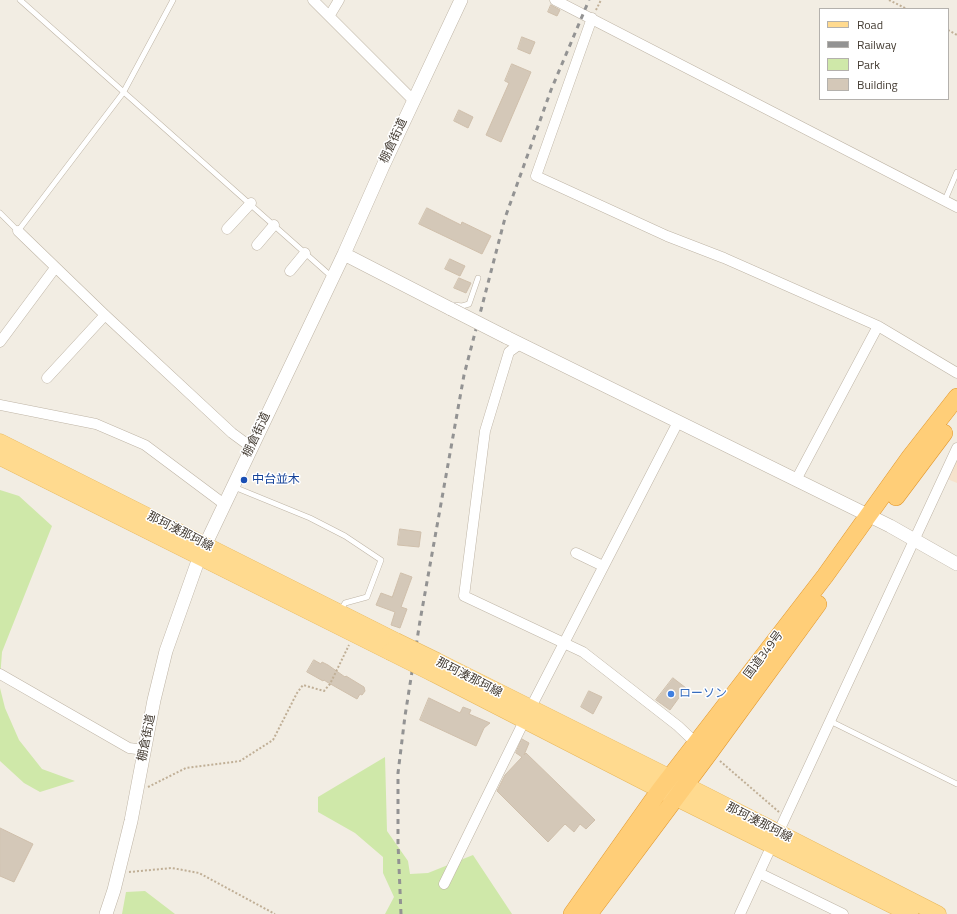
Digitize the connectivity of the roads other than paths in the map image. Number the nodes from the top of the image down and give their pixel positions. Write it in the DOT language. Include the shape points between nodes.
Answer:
graph roads {
  1 [pos="20,0"];
  2 [pos="173,0"];
  3 [pos="313,0"];
  4 [pos="339,0"];
  5 [pos="461,0"];
  6 [pos="555,0"];
  7 [pos="330,15"];
  8 [pos="592,18"];
  9 [pos="123,93"];
  10 [pos="414,100"];
  11 [pos="957,172"];
  12 [pos="945,200"];
  13 [pos="251,203"];
  14 [pos="957,206"];
  15 [pos="0,213"];
  16 [pos="274,225"];
  17 [pos="227,229"];
  18 [pos="18,231"];
  19 [pos="257,245"];
  20 [pos="305,253"];
  21 [pos="344,254"];
  22 [pos="55,268"];
  23 [pos="290,271"];
  24 [pos="333,277"];
  25 [pos="478,278"];
  26 [pos="447,307"];
  27 [pos="105,315"];
  28 [pos="878,326"];
  29 [pos="0,342"];
  30 [pos="520,344"];
  31 [pos="957,372"];
  32 [pos="47,378"];
  33 [pos="957,396"];
  34 [pos="0,405"];
  35 [pos="957,415"];
  36 [pos="678,422"];
  37 [pos="0,442"];
  38 [pos="252,447"];
  39 [pos="957,448"];
  40 [pos="0,457"];
  41 [pos="796,480"];
  42 [pos="233,486"];
  43 [pos="224,504"];
  44 [pos="874,519"];
  45 [pos="915,540"];
  46 [pos="202,551"];
  47 [pos="576,554"];
  48 [pos="957,564"];
  49 [pos="603,566"];
  50 [pos="340,612"];
  51 [pos="564,642"];
  52 [pos="394,646"];
  53 [pos="0,674"];
  54 [pos="528,715"];
  55 [pos="830,721"];
  56 [pos="703,748"];
  57 [pos="144,750"];
  58 [pos="665,784"];
  59 [pos="957,784"];
  60 [pos="681,792"];
  61 [pos="775,839"];
  62 [pos="760,873"];
  63 [pos="444,884"];
  64 [pos="106,914"];
  65 [pos="572,914"];
  66 [pos="589,914"];
  67 [pos="740,914"];
  68 [pos="843,914"];
  69 [pos="910,914"];
  70 [pos="938,914"];
  1 -- 9 [label="lane"];
  2 -- 9 [label="lane"];
  3 -- 7 [label="street"];
  4 -- 7 [label="street"];
  5 -- 10 [label="street, 棚倉街道"];
  6 -- 8 [label="street"];
  7 -- 10 [label="street"];
  8 -- 12 [label="street"];
  8 -- 28 [label="street" via="536,176 667,236 724,258"];
  9 -- 13 [label="lane"];
  9 -- 18 [label="lane"];
  10 -- 21 [label="street, 棚倉街道"];
  11 -- 12 [label="lane"];
  12 -- 14 [label="street"];
  13 -- 16 [label="lane"];
  13 -- 17 [label="street"];
  15 -- 18 [label="lane"];
  16 -- 19 [label="street"];
  16 -- 20 [label="lane"];
  18 -- 22 [label="street"];
  20 -- 23 [label="street"];
  20 -- 24 [label="lane"];
  21 -- 24 [label="street, 棚倉街道"];
  21 -- 26 [label="street"];
  22 -- 27 [label="street"];
  22 -- 29 [label="street"];
  24 -- 38 [label="street, 棚倉街道"];
  25 -- 26 [label="lane" via="469,304"];
  26 -- 30 [label="street, bridge"];
  27 -- 32 [label="street"];
  27 -- 38 [label="street" via="232,433"];
  28 -- 31 [label="street"];
  28 -- 41 [label="street"];
  30 -- 36 [label="street"];
  30 -- 51 [label="street" via="509,352 485,430 464,596"];
  33 -- 44 [label="highway, 国道349号" via="910,457"];
  34 -- 43 [label="street" via="96,424 145,445"];
  35 -- 44 [label="highway, 国道349号"];
  36 -- 41 [label="street"];
  36 -- 49 [label="street"];
  37 -- 46 [label="main road, 那珂湊那珂線"];
  38 -- 42 [label="street, 棚倉街道"];
  39 -- 45 [label="street"];
  40 -- 46 [label="main road, 那珂湊那珂線"];
  41 -- 44 [label="street"];
  42 -- 43 [label="street, 棚倉街道"];
  42 -- 50 [label="lane" via="310,518 345,536 380,560 367,597 345,603"];
  43 -- 46 [label="street, 棚倉街道"];
  44 -- 45 [label="street"];
  44 -- 56 [label="highway, 国道349号"];
  45 -- 48 [label="street"];
  45 -- 55 [label="street"];
  46 -- 50 [label="main road, 那珂湊那珂線"];
  46 -- 52 [label="main road, 那珂湊那珂線"];
  46 -- 57 [label="street, 棚倉街道" via="166,651"];
  47 -- 49 [label="street"];
  49 -- 51 [label="street"];
  50 -- 52 [label="main road, 那珂湊那珂線"];
  51 -- 54 [label="street"];
  51 -- 56 [label="street" via="583,652"];
  52 -- 54 [label="main road, 那珂湊那珂線, bridge"];
  53 -- 57 [label="street" via="129,748"];
  54 -- 58 [label="main road, 那珂湊那珂線"];
  54 -- 63 [label="street"];
  55 -- 59 [label="lane"];
  55 -- 61 [label="street"];
  56 -- 58 [label="highway, 国道349号"];
  56 -- 60 [label="highway, 国道349号"];
  57 -- 64 [label="street, 棚倉街道" via="118,873"];
  58 -- 60 [label="main road, 那珂湊那珂線"];
  58 -- 65 [label="highway, 国道349号"];
  60 -- 61 [label="main road, 那珂湊那珂線"];
  60 -- 66 [label="highway, 国道349号"];
  61 -- 62 [label="street"];
  61 -- 69 [label="main road, 那珂湊那珂線"];
  61 -- 70 [label="main road, 那珂湊那珂線"];
  62 -- 67 [label="street"];
  62 -- 68 [label="street"];
}
